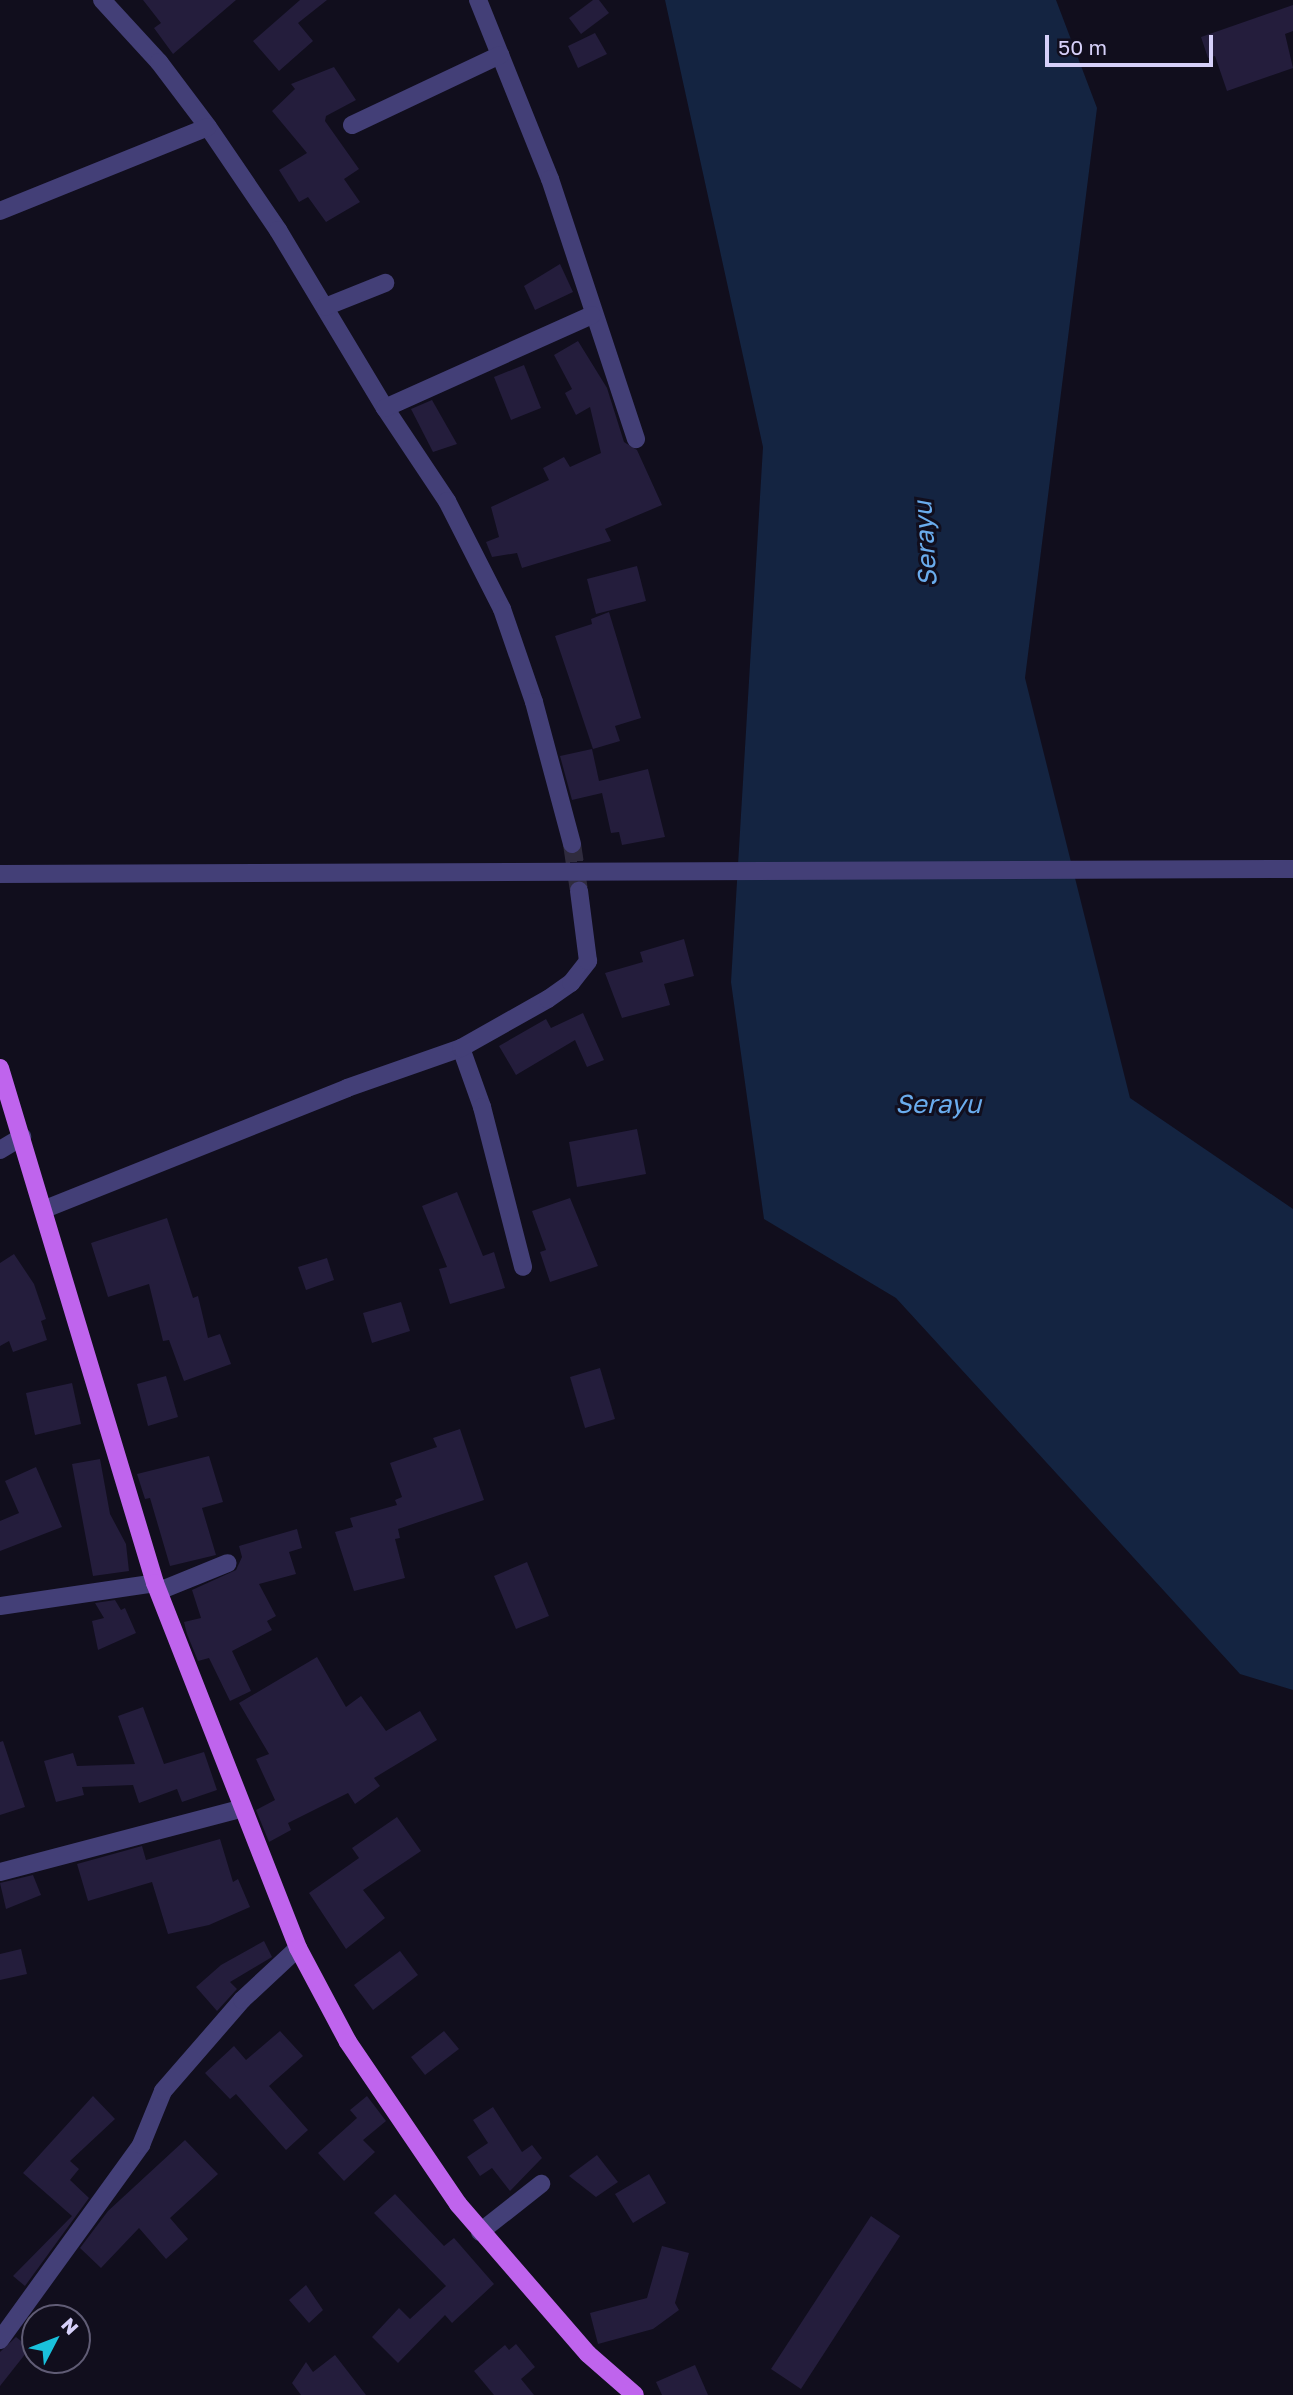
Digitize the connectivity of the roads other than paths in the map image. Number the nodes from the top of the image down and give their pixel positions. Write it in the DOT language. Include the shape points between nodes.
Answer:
graph roads {
  1 [pos="102,0"];
  2 [pos="478,0"];
  3 [pos="500,55"];
  4 [pos="352,125"];
  5 [pos="208,127"];
  6 [pos="0,211"];
  7 [pos="385,283"];
  8 [pos="325,307"];
  9 [pos="592,315"];
  10 [pos="385,408"];
  11 [pos="636,439"];
  12 [pos="572,844"];
  13 [pos="1293,870"];
  14 [pos="0,874"];
  15 [pos="579,891"];
  16 [pos="461,1048"];
  17 [pos="0,1068"];
  18 [pos="22,1137"];
  19 [pos="0,1150"];
  20 [pos="45,1209"];
  21 [pos="523,1267"];
  22 [pos="228,1563"];
  23 [pos="157,1587"];
  24 [pos="0,1606"];
  25 [pos="240,1809"];
  26 [pos="0,1872"];
  27 [pos="298,1948"];
  28 [pos="541,2183"];
  29 [pos="480,2232"];
  30 [pos="0,2340"];
  31 [pos="635,2395"];
  1 -- 5 [label="street" via="159,62"];
  2 -- 3 [label="street"];
  3 -- 4 [label="street"];
  3 -- 9 [label="street" via="550,178"];
  5 -- 6 [label="street"];
  5 -- 8 [label="street"];
  7 -- 8 [label="street"];
  8 -- 10 [label="street"];
  9 -- 10 [label="street"];
  9 -- 11 [label="street"];
  10 -- 12 [label="street" via="447,501 502,609 534,702"];
  13 -- 14 [label="street"];
  15 -- 16 [label="street" via="588,961 571,983 548,999"];
  16 -- 20 [label="street" via="347,1088"];
  16 -- 21 [label="street" via="482,1107"];
  17 -- 18 [label="main road"];
  18 -- 19 [label="street"];
  18 -- 20 [label="main road"];
  20 -- 23 [label="main road"];
  22 -- 23 [label="street"];
  23 -- 24 [label="street"];
  23 -- 25 [label="main road"];
  25 -- 26 [label="street"];
  25 -- 27 [label="main road"];
  27 -- 29 [label="main road" via="348,2042"];
  27 -- 30 [label="street" via="242,2000 163,2091 141,2145"];
  28 -- 29 [label="street"];
  29 -- 31 [label="main road" via="588,2354"];
}
